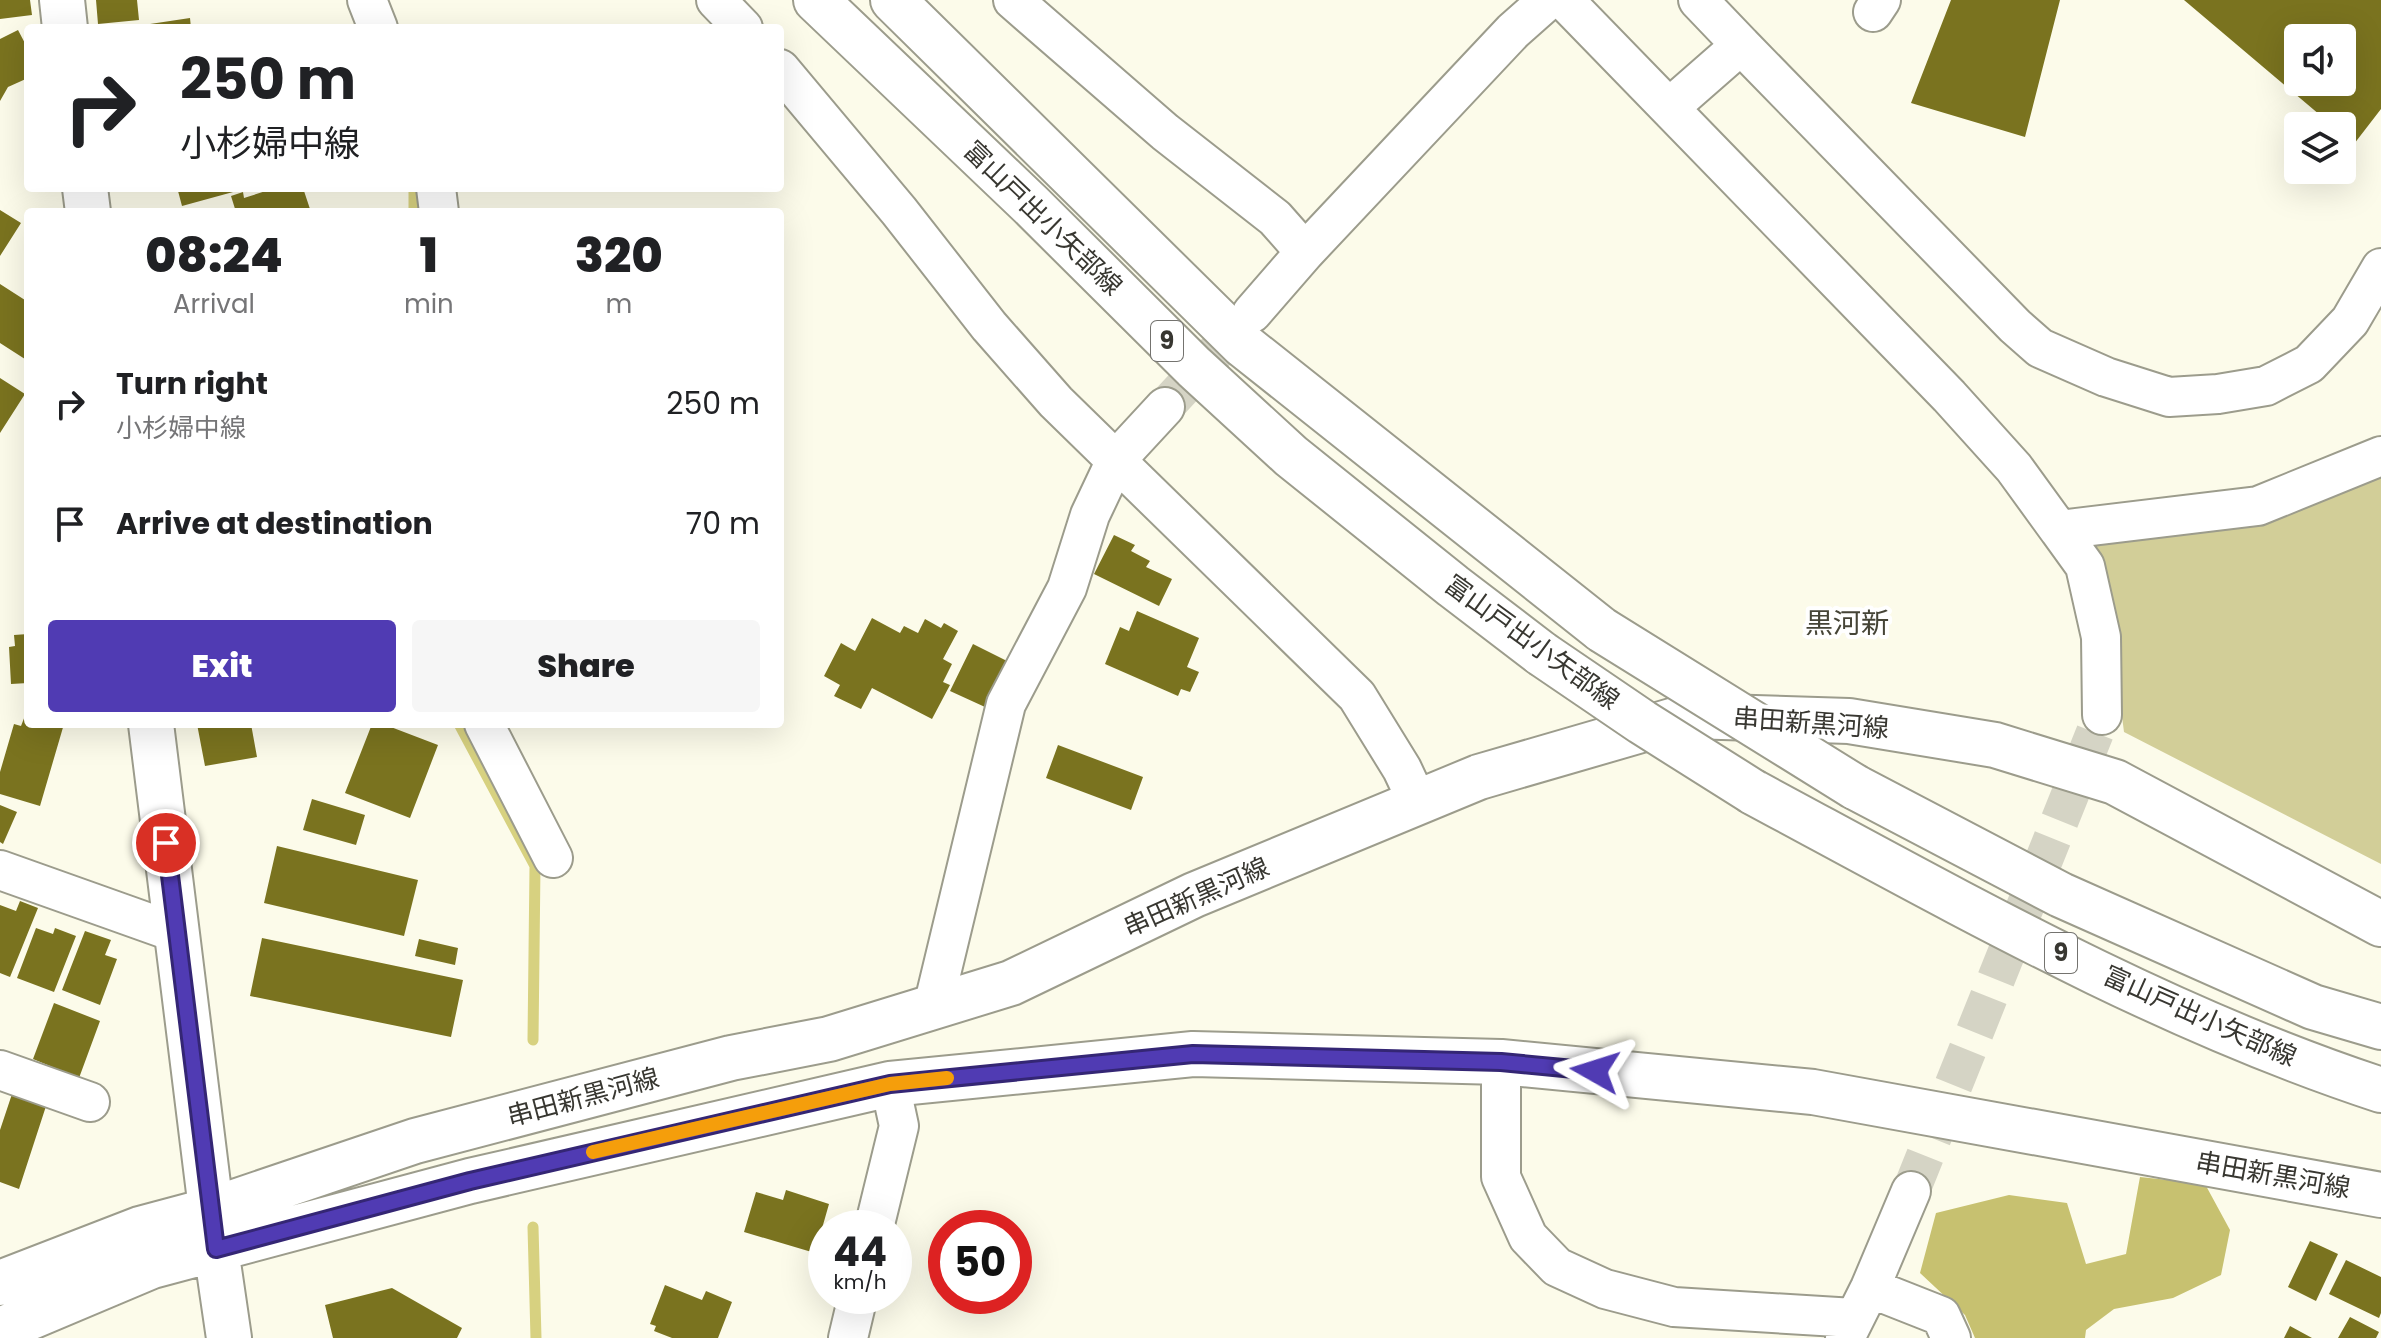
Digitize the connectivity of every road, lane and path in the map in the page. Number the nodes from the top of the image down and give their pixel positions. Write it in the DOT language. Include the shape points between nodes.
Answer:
graph roads {
  1 [pos="62,0"];
  2 [pos="367,0"];
  3 [pos="716,0"];
  4 [pos="816,0"];
  5 [pos="893,0"];
  6 [pos="1013,0"];
  7 [pos="1548,0"];
  8 [pos="1564,0"];
  9 [pos="1698,0"];
  10 [pos="65,24"];
  11 [pos="376,24"];
  12 [pos="739,24"];
  13 [pos="1741,45"];
  14 [pos="784,74"];
  15 [pos="1669,108"];
  16 [pos="1305,252"];
  17 [pos="2381,268"];
  18 [pos="1252,313"];
  19 [pos="1165,407"];
  20 [pos="2381,456"];
  21 [pos="1116,460"];
  22 [pos="2059,530"];
  23 [pos="2102,715"];
  24 [pos="151,728"];
  25 [pos="486,728"];
  26 [pos="1418,803"];
  27 [pos="553,858"];
  28 [pos="0,870"];
  29 [pos="2381,924"];
  30 [pos="177,933"];
  31 [pos="933,1007"];
  32 [pos="2381,1027"];
  33 [pos="1501,1062"];
  34 [pos="0,1070"];
  35 [pos="890,1084"];
  36 [pos="2381,1090"];
  37 [pos="90,1102"];
  38 [pos="1911,1191"];
  39 [pos="2381,1195"];
  40 [pos="878,1210"];
  41 [pos="214,1230"];
  42 [pos="0,1283"];
  43 [pos="854,1314"];
  44 [pos="1857,1315"];
  45 [pos="0,1330"];
  46 [pos="229,1338"];
  47 [pos="848,1338"];
  48 [pos="1951,1338"];
  1 -- 10 [label="main road"];
  2 -- 11 [label="street"];
  3 -- 12 [label="street"];
  4 -- 36 [label="main road, 富山戸出小矢部線 / 9, bridge" via="1280,446 1542,654 1753,792 1937,891 2228,1032"];
  5 -- 32 [label="main road, 富山戸出小矢部線 / 9, bridge" via="1243,345 1602,630 1855,787 2075,901 2313,1007"];
  6 -- 16 [label="street" via="1165,132 1275,218"];
  7 -- 16 [label="street"];
  8 -- 15 [label="street"];
  9 -- 13 [label="street"];
  13 -- 15 [label="street"];
  13 -- 17 [label="street" via="1813,107 2015,326 2040,348 2106,377 2169,397 2266,386 2309,364 2350,321"];
  14 -- 21 [label="street" via="999,337"];
  15 -- 22 [label="street" via="1949,396 2014,468"];
  16 -- 18 [label="street"];
  19 -- 21 [label="street"];
  20 -- 22 [label="street" via="2258,506"];
  21 -- 26 [label="street" via="1357,696"];
  21 -- 31 [label="street" via="1090,515 1067,588 1006,704"];
  22 -- 23 [label="street" via="2085,566 2101,637"];
  24 -- 30 [label="main road"];
  25 -- 27 [label="street"];
  26 -- 29 [label="main road, 串田新黒河線" via="1479,777 1689,716 1849,721 1995,745 2115,782"];
  26 -- 31 [label="main road, 串田新黒河線" via="1194,895 1011,983"];
  28 -- 30 [label="street"];
  30 -- 41 [label="main road"];
  31 -- 41 [label="main road, 串田新黒河線" via="829,1039 731,1058 415,1141"];
  33 -- 35 [label="main road, 串田新黒河線" via="1193,1054"];
  33 -- 39 [label="main road, 串田新黒河線" via="1813,1092"];
  33 -- 44 [label="street" via="1501,1177 1528,1237 1557,1267 1605,1289 1674,1307"];
  34 -- 37 [label="street"];
  35 -- 40 [label="street" via="899,1126"];
  35 -- 41 [label="main road, 串田新黒河線" via="470,1181"];
  38 -- 44 [label="street"];
  41 -- 42 [label="main road, 串田新黒河線" via="140,1229"];
  41 -- 45 [label="main road, 串田新黒河線" via="152,1266"];
  41 -- 46 [label="main road"];
  43 -- 47 [label="street"];
  44 -- 48 [label="street" via="1941,1316"];
}
